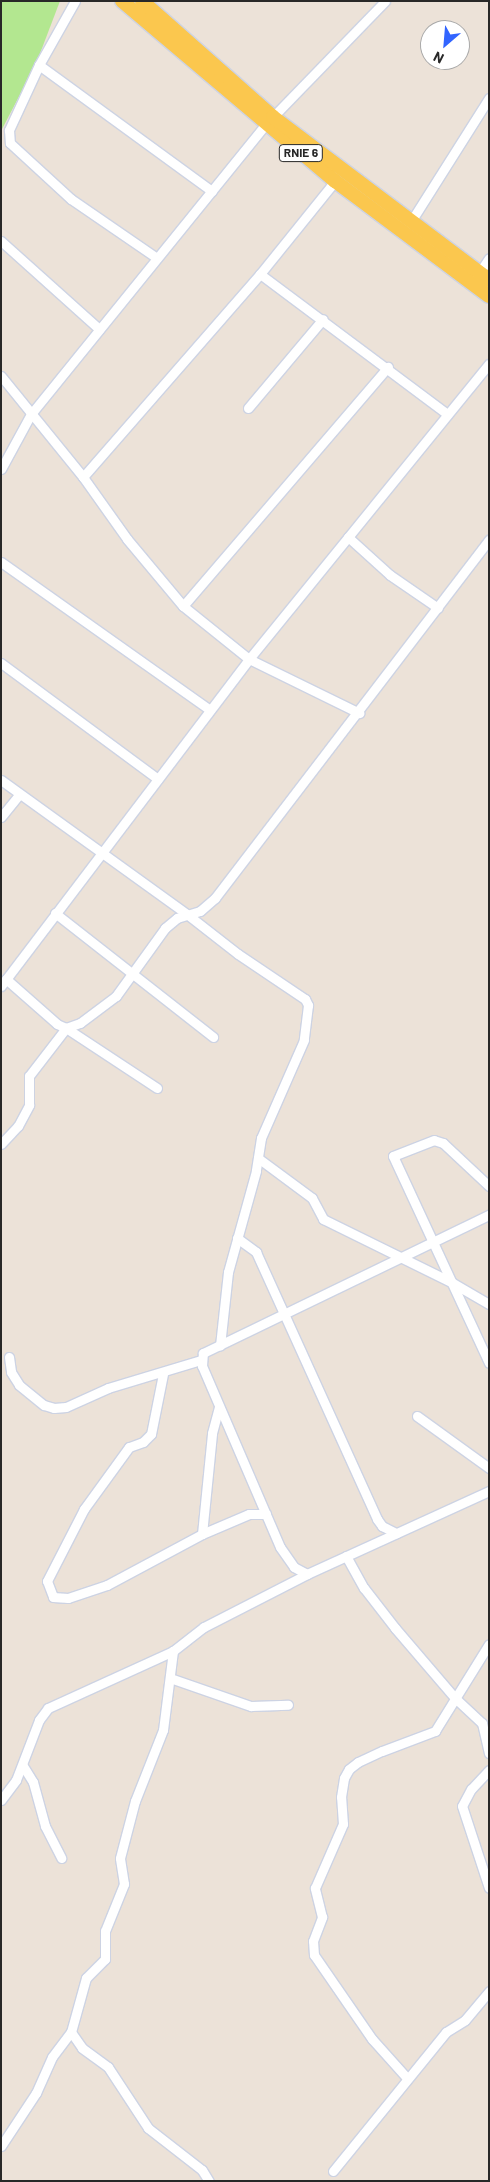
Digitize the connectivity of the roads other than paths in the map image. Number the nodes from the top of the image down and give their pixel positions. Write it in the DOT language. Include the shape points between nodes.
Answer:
graph roads {
  1 [pos="75,1"];
  2 [pos="122,1"];
  3 [pos="142,1"];
  4 [pos="385,1"];
  5 [pos="38,65"];
  6 [pos="489,98"];
  7 [pos="270,121"];
  8 [pos="335,181"];
  9 [pos="212,191"];
  10 [pos="410,223"];
  11 [pos="1,241"];
  12 [pos="157,258"];
  13 [pos="489,258"];
  14 [pos="260,274"];
  15 [pos="484,277"];
  16 [pos="489,296"];
  17 [pos="323,319"];
  18 [pos="99,329"];
  19 [pos="489,364"];
  20 [pos="388,367"];
  21 [pos="1,376"];
  22 [pos="248,408"];
  23 [pos="31,414"];
  24 [pos="447,414"];
  25 [pos="1,470"];
  26 [pos="83,477"];
  27 [pos="348,537"];
  28 [pos="489,540"];
  29 [pos="1,562"];
  30 [pos="183,606"];
  31 [pos="438,608"];
  32 [pos="249,659"];
  33 [pos="1,663"];
  34 [pos="210,710"];
  35 [pos="359,713"];
  36 [pos="158,779"];
  37 [pos="1,780"];
  38 [pos="19,795"];
  39 [pos="1,817"];
  40 [pos="102,852"];
  41 [pos="55,914"];
  42 [pos="188,915"];
  43 [pos="131,972"];
  44 [pos="4,982"];
  45 [pos="66,1028"];
  46 [pos="213,1037"];
  47 [pos="157,1088"];
  48 [pos="1,1144"];
  49 [pos="258,1158"];
  50 [pos="489,1186"];
  51 [pos="489,1215"];
  52 [pos="237,1238"];
  53 [pos="433,1243"];
  54 [pos="402,1258"];
  55 [pos="451,1282"];
  56 [pos="489,1304"];
  57 [pos="284,1314"];
  58 [pos="220,1346"];
  59 [pos="10,1357"];
  60 [pos="201,1360"];
  61 [pos="489,1363"];
  62 [pos="162,1374"];
  63 [pos="219,1407"];
  64 [pos="417,1416"];
  65 [pos="489,1468"];
  66 [pos="489,1491"];
  67 [pos="266,1514"];
  68 [pos="396,1533"];
  69 [pos="202,1534"];
  70 [pos="346,1556"];
  71 [pos="307,1574"];
  72 [pos="489,1644"];
  73 [pos="173,1651"];
  74 [pos="170,1678"];
  75 [pos="454,1698"];
  76 [pos="288,1705"];
  77 [pos="489,1753"];
  78 [pos="22,1766"];
  79 [pos="489,1770"];
  80 [pos="1,1800"];
  81 [pos="61,1858"];
  82 [pos="489,1888"];
  83 [pos="489,1992"];
  84 [pos="70,2032"];
  85 [pos="408,2078"];
  86 [pos="1,2146"];
  87 [pos="333,2171"];
  88 [pos="209,2181"];
  1 -- 5 [label="street"];
  2 -- 7 [label="main road, RNIE 6"];
  3 -- 7 [label="main road, RNIE 6"];
  4 -- 7 [label="street"];
  5 -- 9 [label="street"];
  5 -- 12 [label="street" via="9,130 10,143 71,199"];
  6 -- 10 [label="street"];
  7 -- 8 [label="main road, RNIE 6"];
  7 -- 9 [label="street"];
  7 -- 10 [label="main road, RNIE 6"];
  8 -- 14 [label="street"];
  8 -- 16 [label="main road, RNIE 6"];
  9 -- 12 [label="street"];
  10 -- 15 [label="main road, RNIE 6"];
  11 -- 18 [label="street"];
  12 -- 18 [label="street"];
  13 -- 15 [label="street"];
  14 -- 17 [label="street"];
  14 -- 26 [label="street"];
  17 -- 20 [label="street"];
  17 -- 22 [label="street"];
  18 -- 23 [label="street"];
  19 -- 24 [label="street"];
  20 -- 24 [label="street"];
  20 -- 30 [label="street"];
  21 -- 23 [label="street"];
  23 -- 25 [label="street"];
  23 -- 26 [label="street"];
  24 -- 27 [label="street"];
  26 -- 30 [label="street" via="127,539"];
  27 -- 31 [label="street" via="390,575"];
  27 -- 32 [label="street"];
  28 -- 31 [label="street"];
  29 -- 34 [label="street"];
  30 -- 32 [label="street"];
  31 -- 35 [label="street"];
  32 -- 34 [label="street"];
  32 -- 35 [label="street"];
  33 -- 36 [label="street"];
  34 -- 36 [label="street"];
  35 -- 42 [label="street" via="215,898 200,912"];
  36 -- 40 [label="street"];
  37 -- 38 [label="street"];
  38 -- 39 [label="street"];
  38 -- 40 [label="street"];
  40 -- 41 [label="street"];
  40 -- 42 [label="street"];
  41 -- 43 [label="street"];
  41 -- 44 [label="street"];
  42 -- 43 [label="street" via="177,918 164,928"];
  42 -- 49 [label="street" via="238,954 305,999 308,1005 304,1040 261,1138"];
  43 -- 45 [label="street" via="116,996 80,1023"];
  43 -- 46 [label="street"];
  44 -- 45 [label="street"];
  45 -- 47 [label="street"];
  45 -- 48 [label="street" via="29,1076 29,1105 18,1126"];
  49 -- 52 [label="street"];
  49 -- 54 [label="street" via="312,1198 323,1219"];
  50 -- 53 [label="street" via="443,1143 434,1140 395,1153 393,1159"];
  51 -- 53 [label="street"];
  52 -- 57 [label="street" via="256,1252"];
  52 -- 58 [label="street" via="224,1296"];
  53 -- 54 [label="street"];
  53 -- 55 [label="street"];
  54 -- 55 [label="street"];
  54 -- 57 [label="street"];
  55 -- 56 [label="street"];
  55 -- 61 [label="street"];
  57 -- 58 [label="street"];
  57 -- 68 [label="street" via="377,1518 382,1526"];
  58 -- 60 [label="street" via="203,1353"];
  59 -- 62 [label="street" via="11,1372 19,1385 44,1405 54,1408 66,1407 108,1388"];
  60 -- 62 [label="street"];
  60 -- 63 [label="street"];
  62 -- 69 [label="street" via="151,1434 143,1442 129,1447 84,1509 47,1581 51,1593 60,1599 68,1598 107,1584"];
  63 -- 67 [label="street"];
  63 -- 69 [label="street" via="212,1434"];
  64 -- 65 [label="street"];
  66 -- 68 [label="street"];
  67 -- 69 [label="street" via="249,1514"];
  67 -- 71 [label="street" via="287,1558"];
  68 -- 70 [label="street"];
  70 -- 71 [label="street"];
  70 -- 75 [label="street" via="364,1588"];
  71 -- 73 [label="street" via="204,1627"];
  72 -- 75 [label="street"];
  73 -- 74 [label="street"];
  73 -- 78 [label="street" via="48,1708 39,1720"];
  74 -- 76 [label="street" via="251,1706"];
  74 -- 84 [label="street" via="163,1730 134,1801 125,1836 120,1858 124,1884 105,1930 105,1959 86,1978"];
  75 -- 77 [label="street" via="482,1723"];
  75 -- 85 [label="street" via="440,1724 428,1736 382,1751 349,1770 340,1797 343,1824 315,1888 322,1917 313,1941 314,1955 372,2039"];
  78 -- 80 [label="street"];
  78 -- 81 [label="street" via="33,1782 45,1826"];
  79 -- 82 [label="street" via="471,1789 462,1806"];
  83 -- 85 [label="street" via="465,2020 446,2032"];
  84 -- 86 [label="street"];
  84 -- 88 [label="street" via="82,2048 108,2067 148,2128 202,2170"];
  85 -- 87 [label="street"];
}
